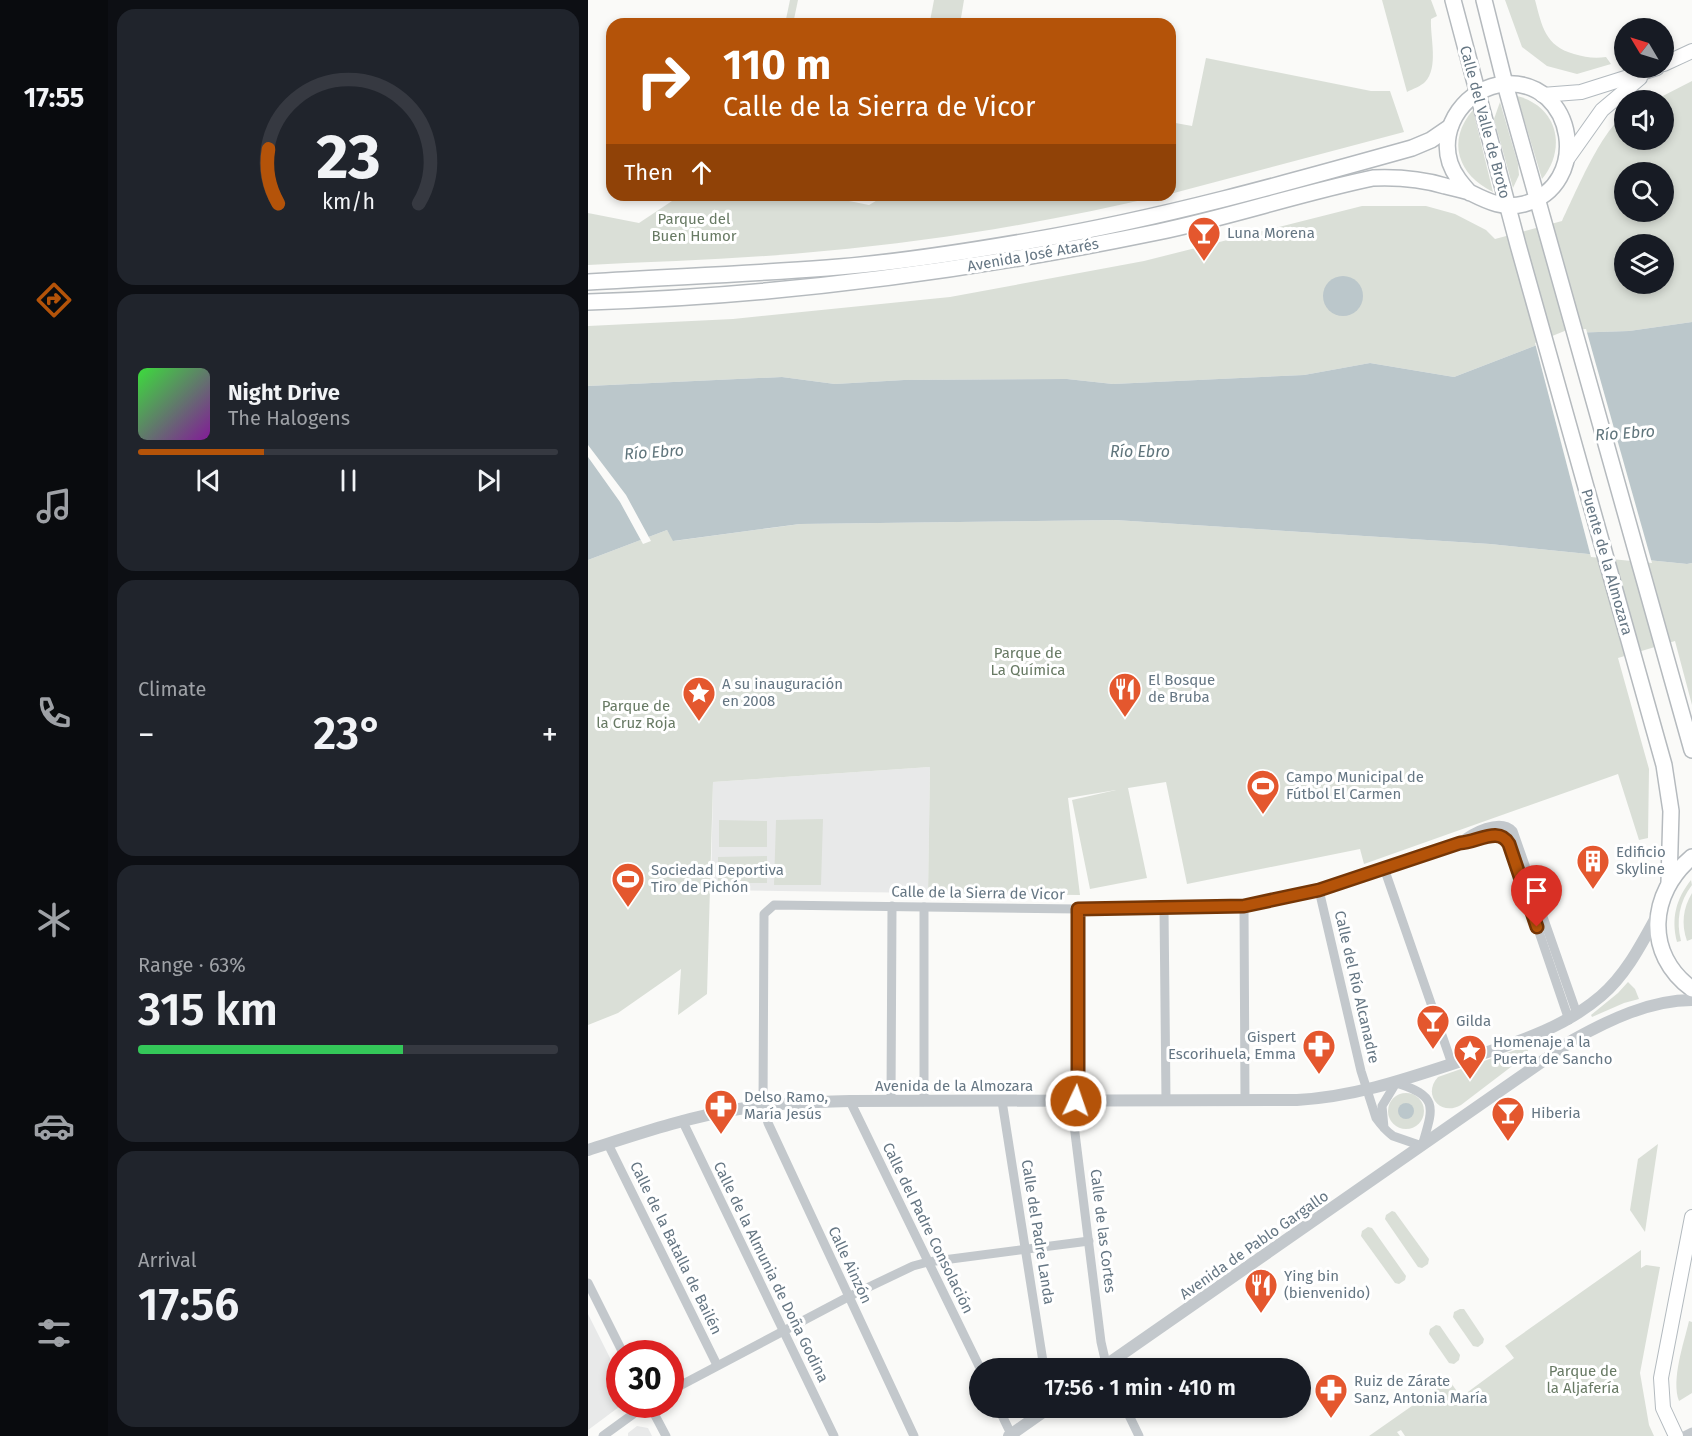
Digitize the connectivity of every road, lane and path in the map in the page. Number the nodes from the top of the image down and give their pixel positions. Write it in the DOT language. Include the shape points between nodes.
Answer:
graph roads {
  1 [pos="1453,0"];
  2 [pos="1484,0"];
  3 [pos="1692,51"];
  4 [pos="1674,59"];
  5 [pos="1626,78"];
  6 [pos="1642,78"];
  7 [pos="1506,84"];
  8 [pos="1478,93"];
  9 [pos="1542,95"];
  10 [pos="1450,127"];
  11 [pos="1568,158"];
  12 [pos="1470,193"];
  13 [pos="1538,198"];
  14 [pos="1508,206"];
  15 [pos="1549,235"];
  16 [pos="1518,245"];
  17 [pos="588,282"];
  18 [pos="588,302"];
  19 [pos="1692,750"];
  20 [pos="1692,857"];
  21 [pos="1384,868"];
  22 [pos="1669,882"];
  23 [pos="1319,890"];
  24 [pos="774,905"];
  25 [pos="892,906"];
  26 [pos="1244,906"];
  27 [pos="924,907"];
  28 [pos="1078,909"];
  29 [pos="1164,909"];
  30 [pos="1658,914"];
  31 [pos="1692,989"];
  32 [pos="1692,1000"];
  33 [pos="1573,1017"];
  34 [pos="1452,1064"];
  35 [pos="1396,1083"];
  36 [pos="1366,1091"];
  37 [pos="891,1100"];
  38 [pos="1166,1100"];
  39 [pos="850,1101"];
  40 [pos="924,1101"];
  41 [pos="1002,1101"];
  42 [pos="1076,1101"];
  43 [pos="1245,1101"];
  44 [pos="763,1105"];
  45 [pos="682,1120"];
  46 [pos="1384,1128"];
  47 [pos="608,1144"];
  48 [pos="1422,1146"];
  49 [pos="588,1150"];
  50 [pos="1692,1217"];
  51 [pos="1692,1222"];
  52 [pos="1089,1241"];
  53 [pos="1025,1250"];
  54 [pos="928,1262"];
  55 [pos="588,1283"];
  56 [pos="848,1297"];
  57 [pos="783,1331"];
  58 [pos="616,1340"];
  59 [pos="975,1358"];
  60 [pos="1042,1358"];
  61 [pos="1104,1358"];
  62 [pos="1118,1358"];
  63 [pos="717,1365"];
  64 [pos="684,1383"];
  65 [pos="628,1418"];
  66 [pos="656,1418"];
  67 [pos="1003,1418"];
  68 [pos="1034,1418"];
  69 [pos="1130,1418"];
  70 [pos="1692,1432"];
  71 [pos="1010,1435"];
  72 [pos="603,1436"];
  73 [pos="666,1436"];
  74 [pos="834,1436"];
  75 [pos="914,1436"];
  76 [pos="1138,1436"];
  77 [pos="1676,1436"];
  78 [pos="1684,1436"];
  1 -- 8 [label="main road, Calle del Valle de Broto"];
  2 -- 7 [label="main road, Calle del Valle de Broto"];
  3 -- 4 [label="main road"];
  5 -- 9 [label="main road" via="1581,92"];
  6 -- 11 [label="main road" via="1602,110"];
  7 -- 8 [label="main road, Avenida José Atarés"];
  7 -- 9 [label="main road" via="1521,85"];
  7 -- 13 [label="main road, Calle del Valle de Broto"];
  8 -- 10 [label="main road, Avenida José Atarés" via="1461,107"];
  8 -- 14 [label="main road, Calle del Valle de Broto"];
  9 -- 11 [label="main road" via="1557,108 1567,130"];
  10 -- 12 [label="main road" via="1450,162 1456,177"];
  10 -- 17 [label="main road, Avenida José Atarés" via="1412,148 1275,186 1045,238 828,268"];
  11 -- 13 [label="main road" via="1554,183"];
  12 -- 14 [label="main road, Avenida José Atarés"];
  12 -- 18 [label="main road, Avenida José Atarés" via="1407,178 1373,178 1211,220 996,263 830,285"];
  13 -- 14 [label="main road"];
  13 -- 15 [label="main road, Calle del Valle de Broto"];
  14 -- 16 [label="main road, Calle del Valle de Broto"];
  15 -- 19 [label="main road, Puente de la Almozara"];
  16 -- 22 [label="main road, Puente de la Almozara" via="1664,765 1671,811"];
  20 -- 22 [label="main road"];
  21 -- 23 [label="street, Calle de la Sierra de Vicor"];
  21 -- 33 [label="street, Calle de la Sierra de Vicor" via="1460,843 1469,835 1500,824 1508,826 1514,831"];
  21 -- 34 [label="street"];
  22 -- 30 [label="main road"];
  23 -- 26 [label="street, Calle de la Sierra de Vicor"];
  23 -- 36 [label="street, Calle del Río Alcanadre"];
  24 -- 25 [label="street, Calle de la Sierra de Vicor"];
  24 -- 44 [label="street, Calle Ainzón" via="764,914"];
  25 -- 27 [label="street, Calle de la Sierra de Vicor"];
  25 -- 37 [label="street"];
  26 -- 29 [label="street, Calle de la Sierra de Vicor"];
  26 -- 43 [label="street"];
  27 -- 28 [label="street, Calle de la Sierra de Vicor"];
  27 -- 40 [label="street"];
  28 -- 29 [label="street, Calle de la Sierra de Vicor"];
  28 -- 42 [label="street, Calle de las Cortes"];
  29 -- 38 [label="street"];
  30 -- 31 [label="main road" via="1664,956 1675,974"];
  30 -- 33 [label="street, Avenida de la Almozara" via="1614,984"];
  32 -- 48 [label="street, Avenida de Pablo Gargallo" via="1660,1003 1590,1031"];
  33 -- 34 [label="street, Avenida de la Almozara" via="1534,1036"];
  34 -- 35 [label="street, Avenida de la Almozara"];
  35 -- 36 [label="street, Avenida de la Almozara"];
  35 -- 46 [label="street" via="1382,1106"];
  35 -- 48 [label="street" via="1423,1093 1430,1103"];
  36 -- 43 [label="street, Avenida de la Almozara" via="1315,1099"];
  36 -- 46 [label="street"];
  37 -- 39 [label="street, Avenida de la Almozara"];
  37 -- 40 [label="street, Avenida de la Almozara"];
  38 -- 42 [label="street, Avenida de la Almozara"];
  38 -- 43 [label="street, Avenida de la Almozara"];
  39 -- 44 [label="street, Avenida de la Almozara"];
  39 -- 54 [label="street, Calle del Padre Consolación"];
  40 -- 41 [label="street, Avenida de la Almozara"];
  41 -- 42 [label="street, Avenida de la Almozara"];
  41 -- 53 [label="street, Calle del Padre Landa"];
  42 -- 52 [label="street, Calle de las Cortes" via="1073,1117"];
  44 -- 45 [label="street, Avenida de la Almozara"];
  44 -- 56 [label="street, Calle Ainzón"];
  45 -- 47 [label="street, Avenida de la Almozara"];
  45 -- 57 [label="street, Calle de la Almunia de Doña Godina"];
  46 -- 48 [label="street" via="1397,1138"];
  47 -- 49 [label="street, Avenida de la Almozara"];
  47 -- 63 [label="street, Calle de la Batalla de Bailén"];
  48 -- 62 [label="street, Avenida de Pablo Gargallo"];
  50 -- 51 [label="main road"];
  51 -- 77 [label="main road" via="1661,1378 1661,1399"];
  52 -- 53 [label="street"];
  52 -- 61 [label="street, Calle de las Cortes"];
  53 -- 54 [label="street"];
  53 -- 60 [label="street, Calle del Padre Landa"];
  54 -- 56 [label="street"];
  54 -- 59 [label="street, Calle del Padre Consolación"];
  55 -- 58 [label="street"];
  56 -- 57 [label="street"];
  56 -- 75 [label="street, Calle Ainzón"];
  57 -- 63 [label="street"];
  57 -- 74 [label="street, Calle de la Almunia de Doña Godina"];
  63 -- 64 [label="street"];
  65 -- 72 [label="street"];
  66 -- 73 [label="street"];
  67 -- 71 [label="street"];
  68 -- 71 [label="street"];
  69 -- 76 [label="street"];
  70 -- 78 [label="street"];
}
